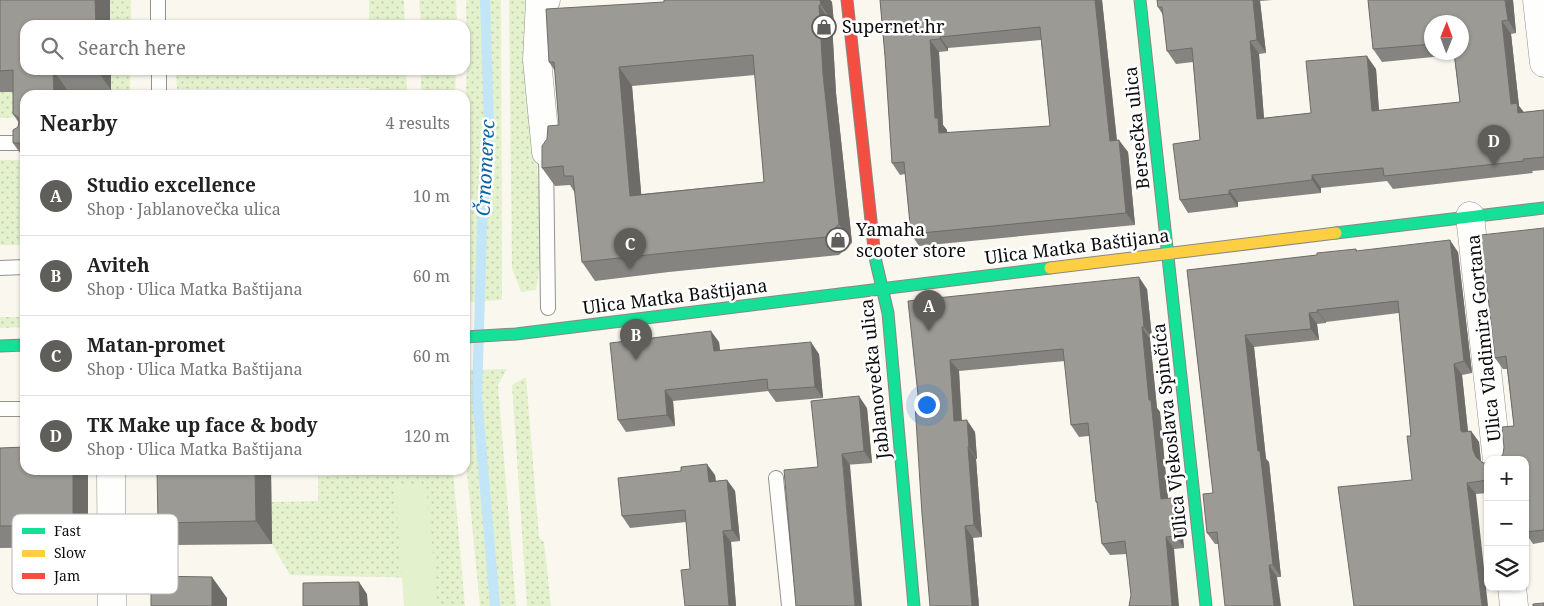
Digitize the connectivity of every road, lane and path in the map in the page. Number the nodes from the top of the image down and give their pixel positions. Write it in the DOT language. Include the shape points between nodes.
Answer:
graph roads {
  1 [pos="158,0"];
  2 [pos="540,0"];
  3 [pos="546,0"];
  4 [pos="847,0"];
  5 [pos="1140,0"];
  6 [pos="1537,0"];
  7 [pos="158,20"];
  8 [pos="1544,63"];
  9 [pos="159,75"];
  10 [pos="159,90"];
  11 [pos="0,143"];
  12 [pos="20,143"];
  13 [pos="546,152"];
  14 [pos="1544,208"];
  15 [pos="1470,216"];
  16 [pos="1168,253"];
  17 [pos="20,267"];
  18 [pos="0,268"];
  19 [pos="882,289"];
  20 [pos="548,308"];
  21 [pos="470,337"];
  22 [pos="20,345"];
  23 [pos="0,346"];
  24 [pos="0,409"];
  25 [pos="20,409"];
  26 [pos="1497,456"];
  27 [pos="112,475"];
  28 [pos="776,478"];
  29 [pos="112,514"];
  30 [pos="1512,591"];
  31 [pos="789,606"];
  32 [pos="914,606"];
  33 [pos="1206,606"];
  34 [pos="1514,606"];
  1 -- 7 [label="lane"];
  2 -- 3 [label="street"];
  2 -- 13 [label="street" via="537,60"];
  4 -- 19 [label="street, Jablanovečka ulica" via="876,262"];
  5 -- 16 [label="street, Bersečka ulica"];
  6 -- 8 [label="street"];
  9 -- 10 [label="lane"];
  11 -- 12 [label="lane"];
  13 -- 20 [label="lane"];
  14 -- 15 [label="street, Ulica Matka Baštijana"];
  15 -- 16 [label="street, Ulica Matka Baštijana"];
  15 -- 26 [label="street, Ulica Vladimira Gortana"];
  16 -- 19 [label="street, Ulica Matka Baštijana"];
  16 -- 33 [label="street, Ulica Vjekoslava Spinčića"];
  17 -- 18 [label="lane"];
  19 -- 21 [label="street, Ulica Matka Baštijana"];
  19 -- 32 [label="street, Jablanovečka ulica" via="888,313"];
  22 -- 23 [label="street"];
  24 -- 25 [label="lane"];
  27 -- 29 [label="street"];
  28 -- 31 [label="lane"];
  30 -- 34 [label="street"];
}
